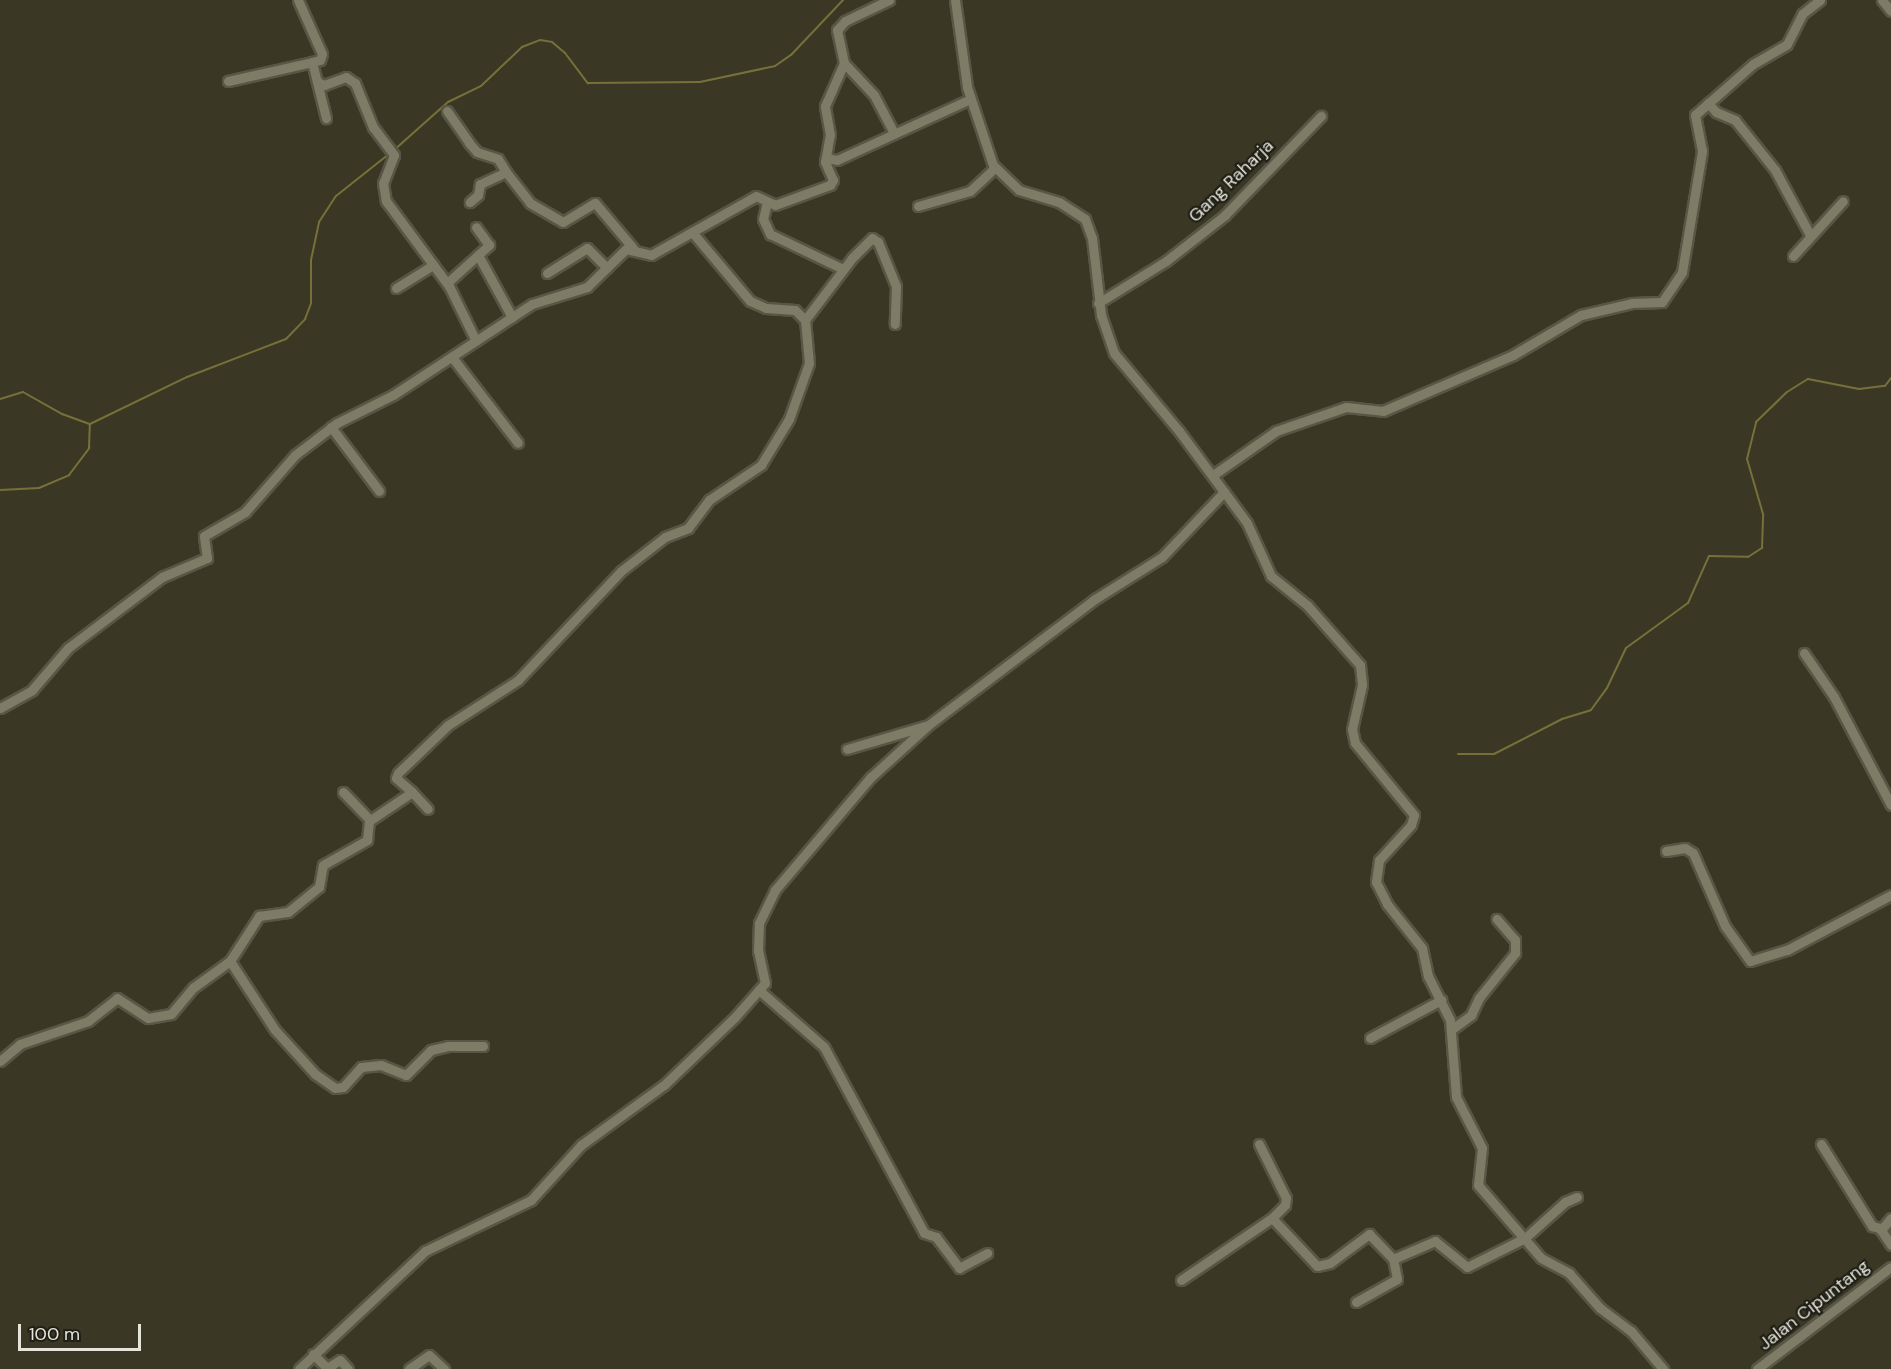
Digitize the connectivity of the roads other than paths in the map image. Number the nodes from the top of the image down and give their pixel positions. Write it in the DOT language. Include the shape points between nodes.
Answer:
graph roads {
  1 [pos="298,0"];
  2 [pos="889,0"];
  3 [pos="956,0"];
  4 [pos="961,0"];
  5 [pos="1820,0"];
  6 [pos="1882,0"];
  7 [pos="1891,11"];
  8 [pos="312,62"];
  9 [pos="844,63"];
  10 [pos="228,81"];
  11 [pos="318,82"];
  12 [pos="970,99"];
  13 [pos="1708,103"];
  14 [pos="447,111"];
  15 [pos="1321,116"];
  16 [pos="326,118"];
  17 [pos="894,133"];
  18 [pos="826,158"];
  19 [pos="995,168"];
  20 [pos="506,172"];
  21 [pos="1843,201"];
  22 [pos="470,202"];
  23 [pos="767,202"];
  24 [pos="918,206"];
  25 [pos="476,227"];
  26 [pos="692,232"];
  27 [pos="1810,235"];
  28 [pos="633,248"];
  29 [pos="478,255"];
  30 [pos="1793,256"];
  31 [pos="433,266"];
  32 [pos="608,268"];
  33 [pos="843,269"];
  34 [pos="547,273"];
  35 [pos="447,283"];
  36 [pos="396,288"];
  37 [pos="1098,303"];
  38 [pos="512,317"];
  39 [pos="805,320"];
  40 [pos="895,324"];
  41 [pos="476,341"];
  42 [pos="452,357"];
  43 [pos="331,427"];
  44 [pos="518,443"];
  45 [pos="1213,475"];
  46 [pos="379,492"];
  47 [pos="1224,492"];
  48 [pos="1804,653"];
  49 [pos="0,708"];
  50 [pos="927,726"];
  51 [pos="847,749"];
  52 [pos="343,792"];
  53 [pos="411,792"];
  54 [pos="1891,805"];
  55 [pos="428,809"];
  56 [pos="370,820"];
  57 [pos="1666,851"];
  58 [pos="1891,895"];
  59 [pos="1497,919"];
  60 [pos="230,961"];
  61 [pos="759,990"];
  62 [pos="1441,1000"];
  63 [pos="1452,1029"];
  64 [pos="1371,1038"];
  65 [pos="483,1046"];
  66 [pos="0,1061"];
  67 [pos="1259,1144"];
  68 [pos="1821,1144"];
  69 [pos="1577,1197"];
  70 [pos="1272,1218"];
  71 [pos="1891,1218"];
  72 [pos="1881,1228"];
  73 [pos="1525,1238"];
  74 [pos="1891,1245"];
  75 [pos="987,1253"];
  76 [pos="1393,1259"];
  77 [pos="1891,1267"];
  78 [pos="1181,1280"];
  79 [pos="1356,1302"];
  80 [pos="313,1354"];
  81 [pos="299,1369"];
  82 [pos="348,1369"];
  83 [pos="409,1369"];
  84 [pos="444,1369"];
  85 [pos="1664,1369"];
  86 [pos="1757,1369"];
  1 -- 8 [label="street" via="322,54 320,60"];
  2 -- 9 [label="street" via="838,26 836,36"];
  3 -- 4 [label="street"];
  3 -- 12 [label="street"];
  5 -- 13 [label="street" via="1802,14 1787,44 1758,60"];
  6 -- 7 [label="street"];
  8 -- 10 [label="street"];
  8 -- 11 [label="street"];
  9 -- 17 [label="street" via="874,95"];
  9 -- 18 [label="street" via="840,79 826,101 830,135"];
  11 -- 16 [label="street"];
  11 -- 31 [label="street" via="324,85 346,76 355,83 373,127 394,155 382,183 386,201"];
  12 -- 17 [label="street"];
  12 -- 19 [label="street"];
  13 -- 27 [label="street" via="1716,112 1735,120 1775,170"];
  13 -- 45 [label="street" via="1694,117 1702,145 1682,272 1662,302 1587,313 1514,355 1383,411 1346,407 1276,431"];
  14 -- 20 [label="street" via="477,152 498,159"];
  15 -- 37 [label="street, Gang Raharja" via="1225,215 1166,261"];
  17 -- 18 [label="street" via="837,160"];
  18 -- 23 [label="street" via="833,180 830,185 779,204"];
  19 -- 24 [label="street" via="970,191"];
  19 -- 37 [label="street" via="1019,189 1059,202 1085,219 1092,238"];
  20 -- 22 [label="street" via="480,184 478,195"];
  20 -- 28 [label="street" via="530,203 563,222 595,203"];
  21 -- 27 [label="street"];
  23 -- 26 [label="street" via="756,196"];
  23 -- 33 [label="street" via="763,219 770,234"];
  25 -- 29 [label="street" via="490,243"];
  26 -- 28 [label="street" via="651,255"];
  26 -- 39 [label="street" via="750,301 766,308 795,310"];
  27 -- 30 [label="street"];
  28 -- 32 [label="street" via="626,249"];
  29 -- 35 [label="street"];
  29 -- 38 [label="street"];
  31 -- 35 [label="street"];
  31 -- 36 [label="street"];
  32 -- 34 [label="street" via="587,248"];
  32 -- 38 [label="street" via="576,294 549,296"];
  33 -- 39 [label="street"];
  33 -- 40 [label="street" via="866,240 877,240 896,286"];
  35 -- 41 [label="street"];
  37 -- 45 [label="street" via="1105,336 1114,353"];
  38 -- 41 [label="street"];
  39 -- 53 [label="street" via="809,363 789,419 761,465 709,500 688,528 665,537 615,576 518,680 448,725 398,772 396,777"];
  41 -- 42 [label="street"];
  42 -- 43 [label="street" via="393,395"];
  42 -- 44 [label="street"];
  43 -- 46 [label="street"];
  43 -- 49 [label="street" via="295,455 245,512 204,536 207,558 162,577 68,648 32,690"];
  45 -- 47 [label="street"];
  47 -- 50 [label="street" via="1162,557 1095,599"];
  47 -- 62 [label="street" via="1259,543 1271,576 1307,605 1360,665 1362,685 1352,729 1355,743 1414,815 1411,825 1379,860 1376,882 1387,904 1422,948 1428,976"];
  48 -- 54 [label="street" via="1834,697"];
  50 -- 51 [label="street" via="877,737"];
  50 -- 61 [label="street" via="858,792 775,890 759,923 758,951 765,980"];
  52 -- 56 [label="street"];
  53 -- 55 [label="street"];
  53 -- 56 [label="street"];
  56 -- 60 [label="street" via="368,840 323,865 319,886 288,912 259,916"];
  57 -- 58 [label="street" via="1685,848 1693,853 1725,926 1750,961 1787,950"];
  59 -- 63 [label="street" via="1515,940 1515,953 1479,998 1471,1015"];
  60 -- 65 [label="street" via="275,1030 315,1074 335,1088 343,1087 362,1067 381,1065 406,1075 432,1050"];
  60 -- 66 [label="street" via="194,987 167,1017 148,1018 117,998 88,1021 20,1044"];
  61 -- 75 [label="street" via="824,1047 924,1233 936,1237 958,1268"];
  61 -- 80 [label="street" via="664,1084 580,1145 531,1200 425,1251"];
  62 -- 63 [label="street"];
  62 -- 64 [label="street"];
  63 -- 73 [label="street" via="1456,1096 1482,1148 1476,1180"];
  67 -- 70 [label="street" via="1287,1198"];
  68 -- 72 [label="street" via="1872,1226"];
  69 -- 73 [label="street" via="1564,1202"];
  70 -- 76 [label="street" via="1317,1266 1329,1263 1367,1234"];
  70 -- 78 [label="street"];
  71 -- 72 [label="street"];
  72 -- 74 [label="street"];
  73 -- 76 [label="street" via="1467,1267 1435,1241"];
  73 -- 85 [label="street" via="1541,1258 1569,1273 1600,1308 1631,1331"];
  76 -- 79 [label="street" via="1397,1279"];
  77 -- 86 [label="street, Jalan Cipuntang"];
  80 -- 81 [label="street"];
  80 -- 82 [label="street" via="327,1368 340,1360"];
  83 -- 84 [label="street" via="429,1355"];
}
